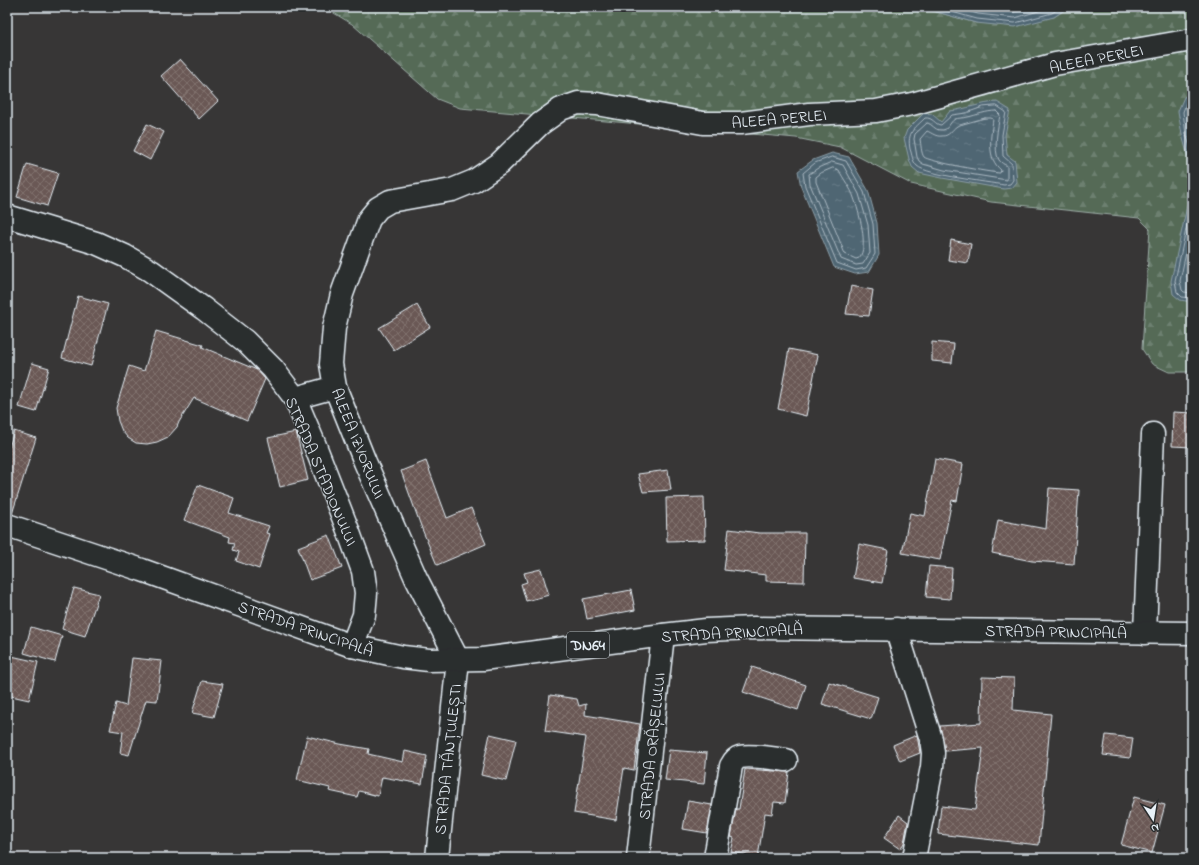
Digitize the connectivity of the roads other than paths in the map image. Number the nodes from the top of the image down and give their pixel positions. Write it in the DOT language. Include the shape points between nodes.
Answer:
graph roads {
  1 [pos="1192,40"];
  2 [pos="390,201"];
  3 [pos="7,216"];
  4 [pos="335,387"];
  5 [pos="295,398"];
  6 [pos="1153,434"];
  7 [pos="7,525"];
  8 [pos="896,629"];
  9 [pos="1145,633"];
  10 [pos="1192,633"];
  11 [pos="663,634"];
  12 [pos="352,646"];
  13 [pos="458,660"];
  14 [pos="786,760"];
  15 [pos="437,858"];
  16 [pos="638,858"];
  17 [pos="715,858"];
  18 [pos="914,858"];
  1 -- 2 [label="street, ALEEA PERLEI" via="1055,64 912,104 876,111 809,114 741,123 718,123 578,103 561,109 540,124 499,164 474,181 452,190"];
  2 -- 4 [label="street, ALEEA IZVORULUI" via="378,208 369,219 342,294 334,328 332,364"];
  3 -- 5 [label="street, STRADA STADIONULUI" via="96,243 151,271 245,341"];
  4 -- 5 [label="street"];
  4 -- 13 [label="street, ALEEA IZVORULUI" via="416,578"];
  5 -- 12 [label="street, STRADA STADIONULUI" via="363,571 366,593 364,615"];
  6 -- 9 [label="street"];
  7 -- 12 [label="street, STRADA PRINCIPALĂ / DN64" via="142,570"];
  8 -- 9 [label="street, STRADA PRINCIPALĂ / DN64"];
  8 -- 11 [label="street, STRADA PRINCIPALĂ / DN64" via="754,628"];
  8 -- 18 [label="street" via="931,739 933,754"];
  9 -- 10 [label="street, STRADA PRINCIPALĂ / DN64"];
  11 -- 13 [label="street, STRADA PRINCIPALĂ / DN64" via="483,659"];
  11 -- 16 [label="street, STRADA ORĂȘELULUI"];
  12 -- 13 [label="street, STRADA PRINCIPALĂ / DN64" via="403,657"];
  13 -- 15 [label="street, STRADA TĂNȚULEȘTI"];
  14 -- 17 [label="street" via="752,756 740,757 734,761"];
}
